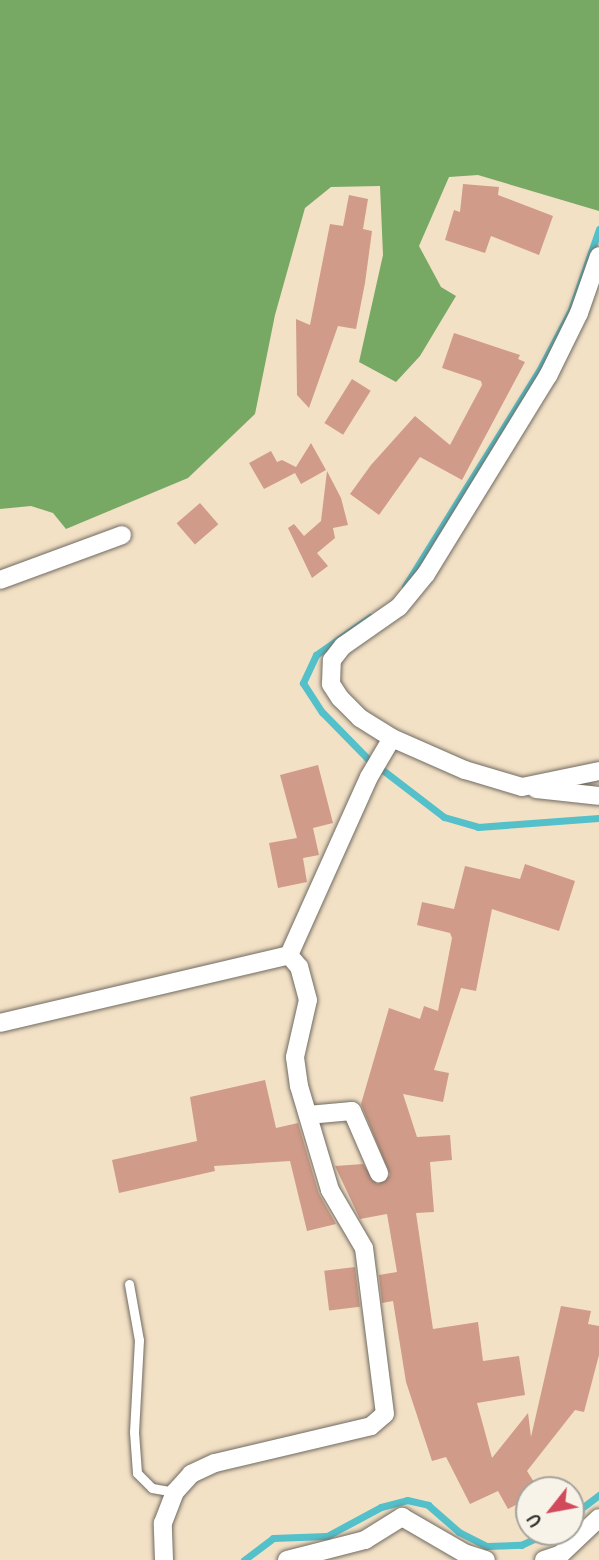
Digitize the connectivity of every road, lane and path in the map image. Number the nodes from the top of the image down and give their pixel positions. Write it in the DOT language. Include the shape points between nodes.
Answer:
graph roads {
  1 [pos="599,256"];
  2 [pos="122,535"];
  3 [pos="0,580"];
  4 [pos="392,738"];
  5 [pos="599,771"];
  6 [pos="522,787"];
  7 [pos="599,796"];
  8 [pos="289,955"];
  9 [pos="0,1023"];
  10 [pos="308,1115"];
  11 [pos="379,1173"];
  12 [pos="129,1284"];
  13 [pos="175,1492"];
  14 [pos="599,1518"];
  15 [pos="164,1560"];
  16 [pos="287,1560"];
  17 [pos="486,1560"];
  18 [pos="544,1560"];
  1 -- 4 [label="street" via="579,313 548,376 431,565 399,607 343,646 332,660 331,684 340,698 360,718"];
  2 -- 3 [label="street"];
  4 -- 6 [label="street" via="465,770"];
  4 -- 8 [label="street" via="369,776"];
  5 -- 6 [label="street"];
  6 -- 7 [label="street"];
  8 -- 9 [label="street"];
  8 -- 10 [label="street" via="299,967 308,1000 296,1057"];
  10 -- 11 [label="street" via="352,1111"];
  10 -- 13 [label="street" via="330,1190 364,1248 385,1414 371,1426 215,1463 191,1474"];
  12 -- 13 [label="lane" via="139,1340 134,1432 137,1473 152,1488"];
  13 -- 15 [label="street" via="163,1523"];
  14 -- 18 [label="street" via="561,1554"];
  16 -- 17 [label="street" via="365,1540 402,1517 464,1553"];
}
